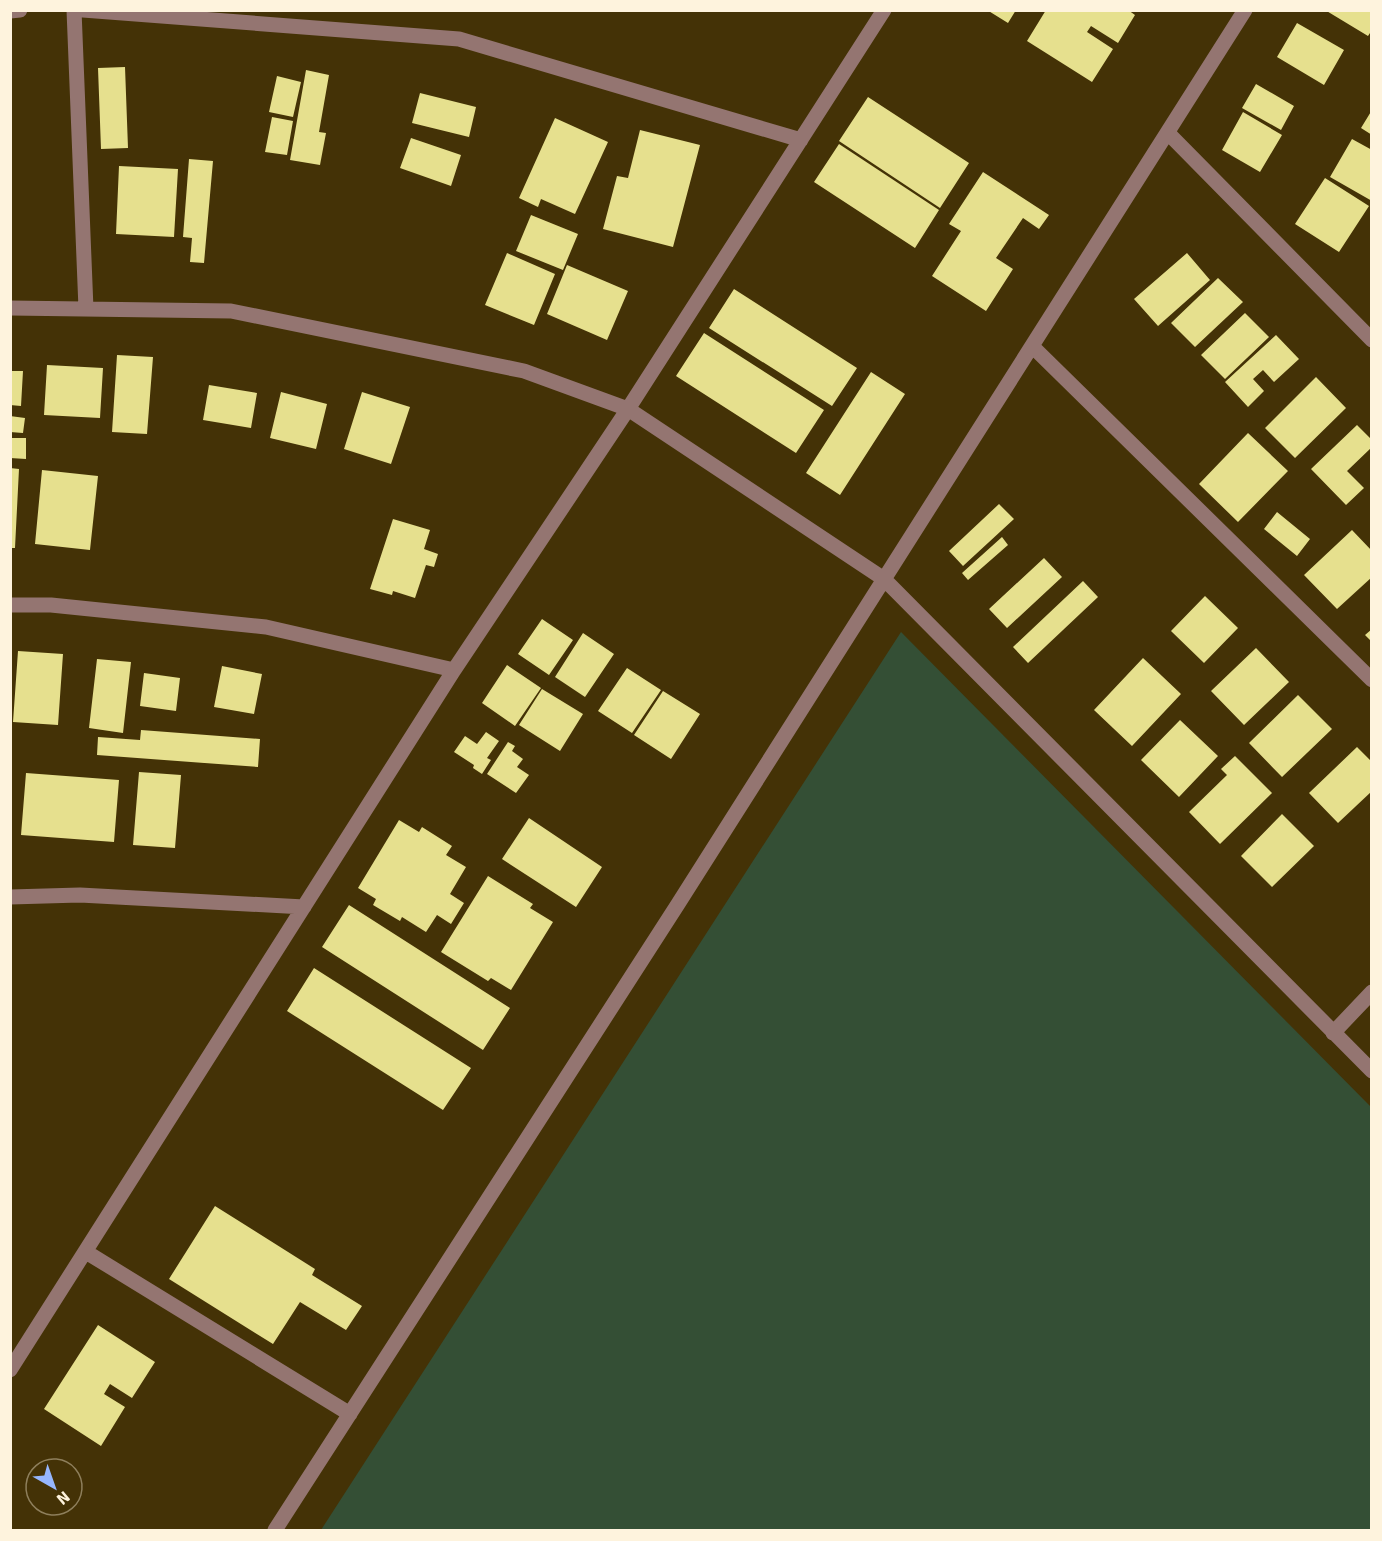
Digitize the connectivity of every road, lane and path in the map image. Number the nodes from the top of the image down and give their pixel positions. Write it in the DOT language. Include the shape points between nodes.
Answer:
graph roads {
  1 [pos="20,10"];
  2 [pos="74,10"];
  3 [pos="83,10"];
  4 [pos="884,10"];
  5 [pos="1245,10"];
  6 [pos="10,11"];
  7 [pos="1168,133"];
  8 [pos="801,140"];
  9 [pos="10,308"];
  10 [pos="86,309"];
  11 [pos="1369,333"];
  12 [pos="1032,346"];
  13 [pos="628,409"];
  14 [pos="884,579"];
  15 [pos="10,605"];
  16 [pos="454,670"];
  17 [pos="1371,680"];
  18 [pos="10,897"];
  19 [pos="304,907"];
  20 [pos="1371,992"];
  21 [pos="1334,1033"];
  22 [pos="1371,1071"];
  23 [pos="86,1252"];
  24 [pos="10,1370"];
  25 [pos="350,1414"];
  26 [pos="275,1530"];
  1 -- 6 [label="street"];
  2 -- 10 [label="street"];
  3 -- 8 [label="street" via="459,39"];
  4 -- 8 [label="street"];
  5 -- 7 [label="street"];
  7 -- 11 [label="street"];
  7 -- 12 [label="street"];
  8 -- 13 [label="street"];
  9 -- 10 [label="street"];
  10 -- 13 [label="street" via="231,311 524,371"];
  12 -- 14 [label="street"];
  12 -- 17 [label="street"];
  13 -- 14 [label="street"];
  13 -- 16 [label="street"];
  14 -- 21 [label="street"];
  14 -- 25 [label="street"];
  15 -- 16 [label="street" via="51,605 266,627"];
  16 -- 19 [label="street"];
  18 -- 19 [label="street" via="80,895"];
  19 -- 23 [label="street"];
  20 -- 21 [label="street"];
  21 -- 22 [label="street"];
  23 -- 24 [label="street"];
  23 -- 25 [label="street"];
  25 -- 26 [label="street"];
}
